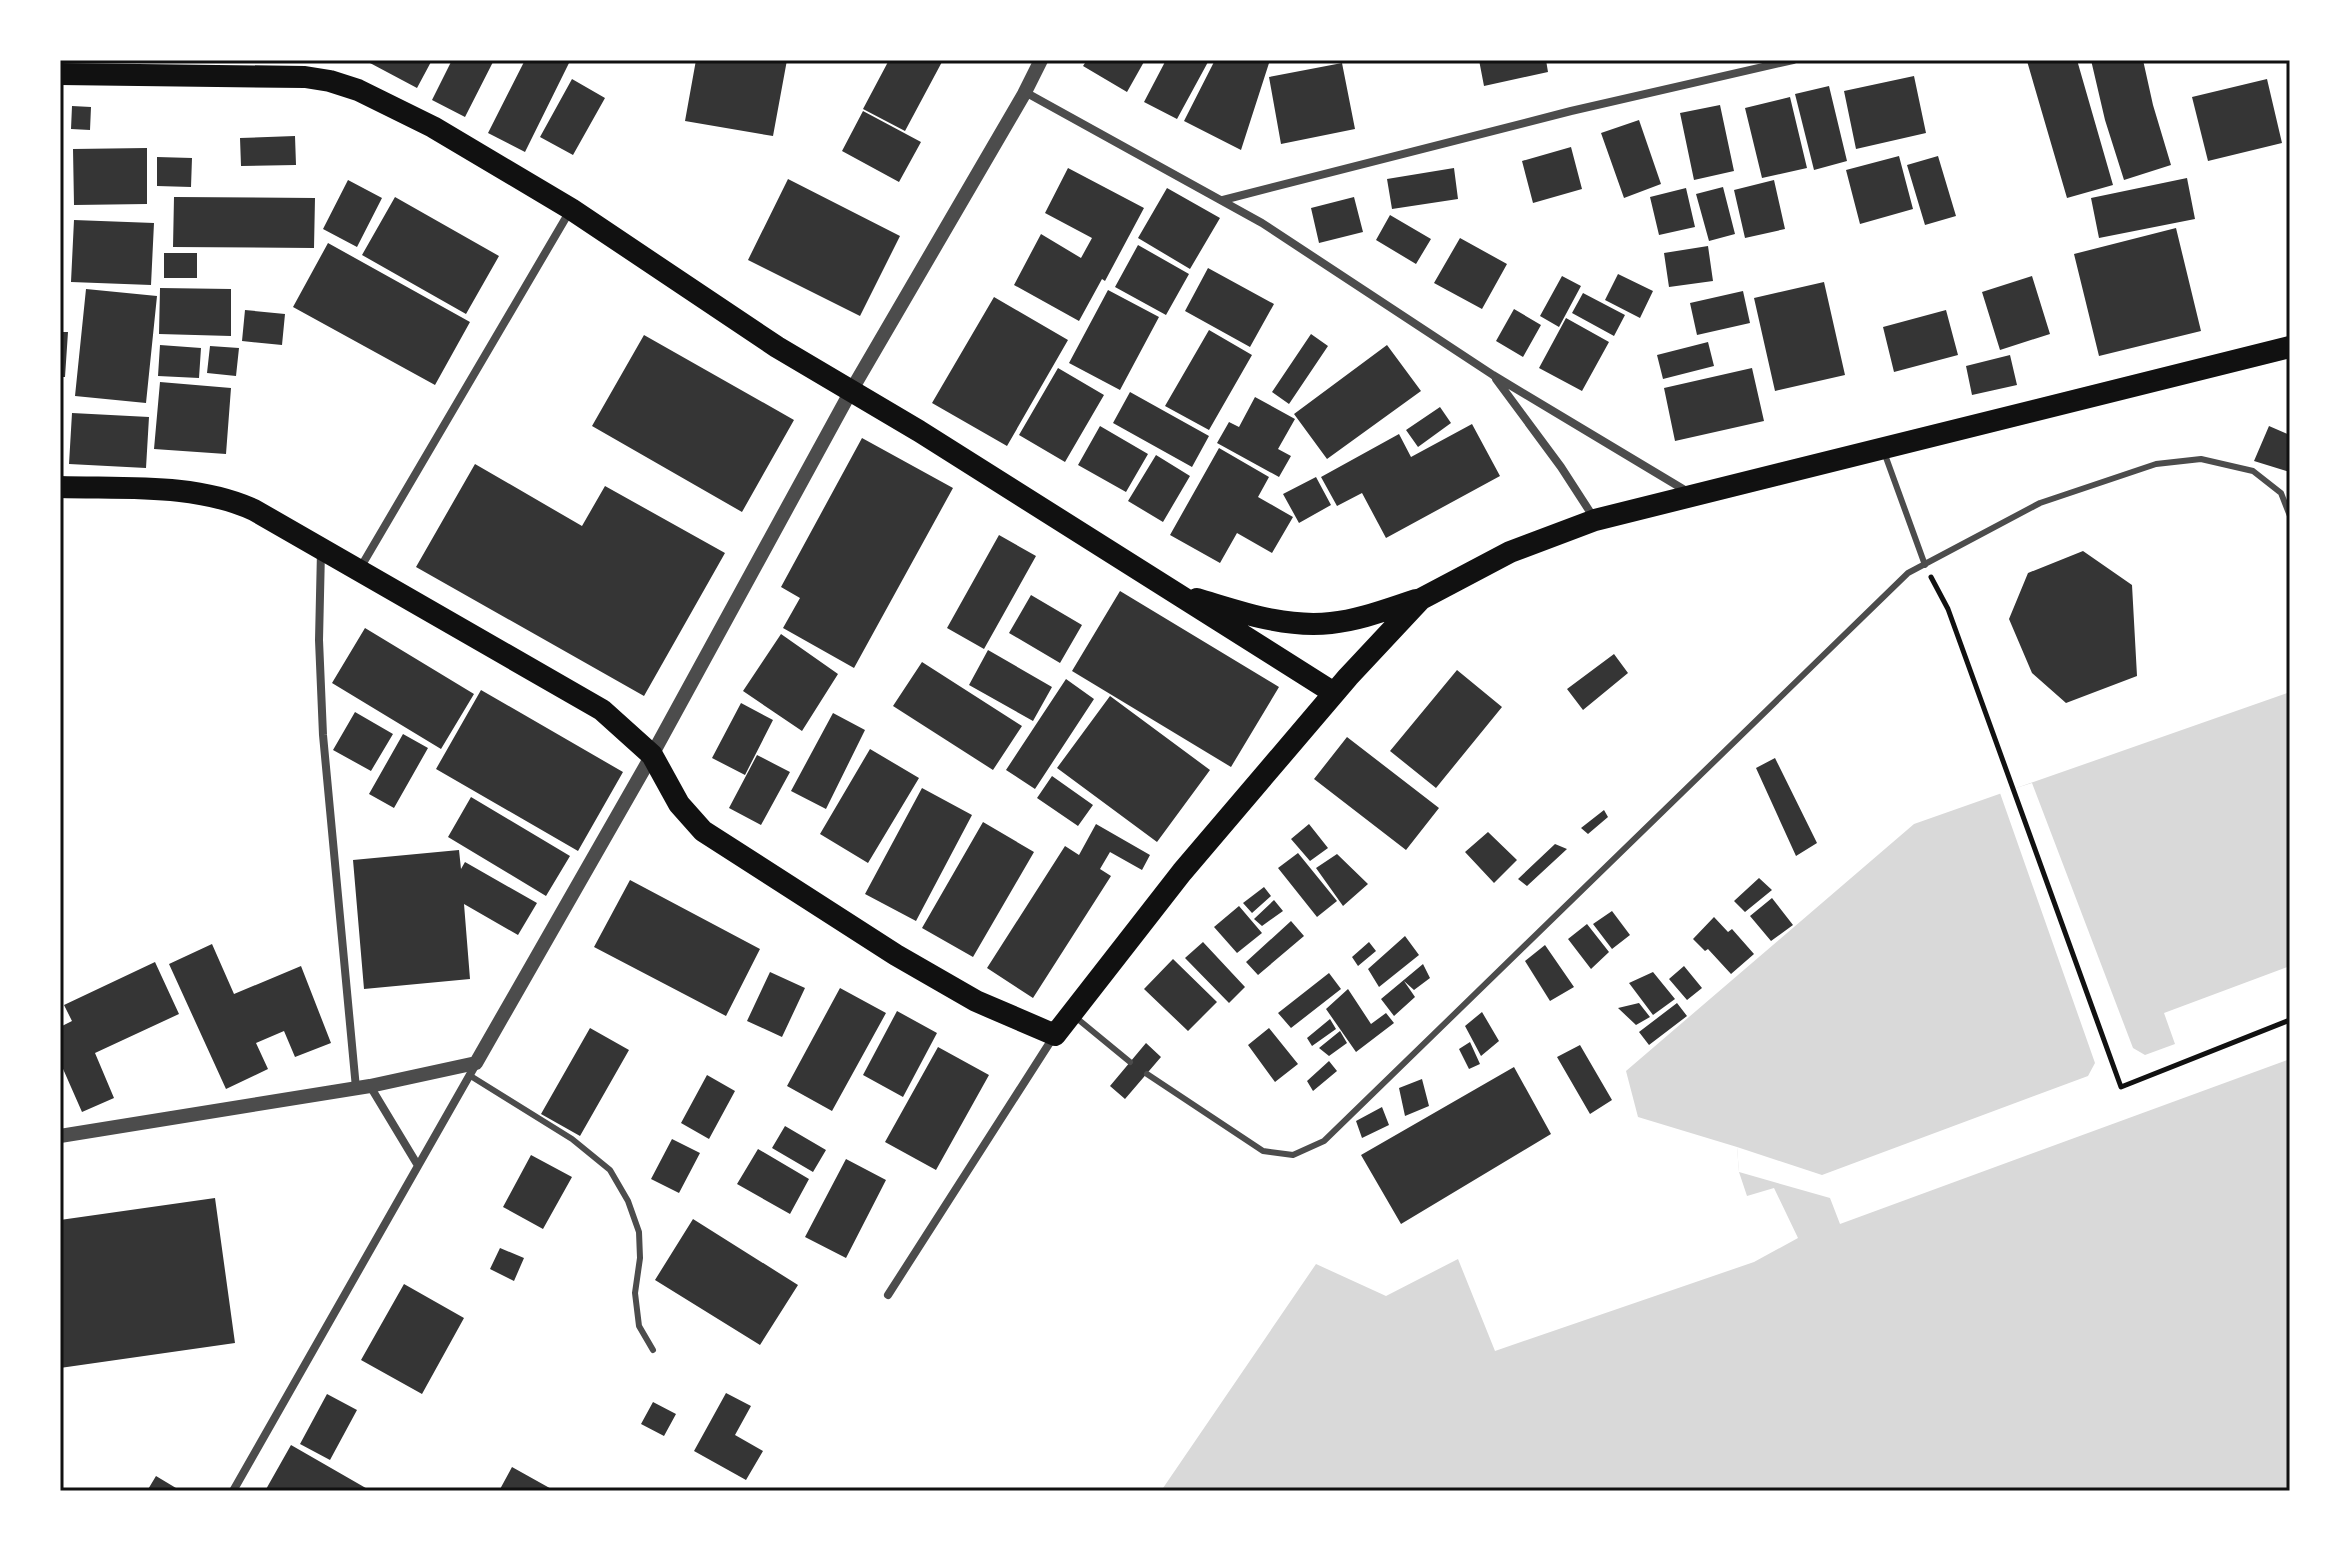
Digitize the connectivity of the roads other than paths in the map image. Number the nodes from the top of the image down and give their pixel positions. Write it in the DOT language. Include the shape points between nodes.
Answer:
graph roads {
  1 [pos="1041,60"];
  2 [pos="1793,60"];
  3 [pos="60,74"];
  4 [pos="1025,92"];
  5 [pos="1223,200"];
  6 [pos="571,209"];
  7 [pos="2290,347"];
  8 [pos="1493,375"];
  9 [pos="851,391"];
  10 [pos="1883,448"];
  11 [pos="60,487"];
  12 [pos="1695,496"];
  13 [pos="2290,516"];
  14 [pos="1595,520"];
  15 [pos="321,549"];
  16 [pos="1925,565"];
  17 [pos="359,570"];
  18 [pos="1173,592"];
  19 [pos="1421,599"];
  20 [pos="1334,693"];
  21 [pos="652,755"];
  22 [pos="1071,1014"];
  23 [pos="1055,1035"];
  24 [pos="1130,1062"];
  25 [pos="473,1069"];
  26 [pos="1147,1074"];
  27 [pos="363,1087"];
  28 [pos="60,1136"];
  29 [pos="417,1164"];
  30 [pos="888,1295"];
  31 [pos="653,1350"];
  32 [pos="233,1491"];
  1 -- 4 [label="street"];
  2 -- 5 [label="street"];
  3 -- 6 [label="highway" via="330,81 433,127"];
  4 -- 5 [label="street"];
  4 -- 9 [label="street"];
  5 -- 8 [label="street"];
  6 -- 9 [label="highway"];
  6 -- 17 [label="street"];
  7 -- 10 [label="highway"];
  8 -- 12 [label="street"];
  8 -- 14 [label="street"];
  9 -- 18 [label="highway"];
  9 -- 21 [label="street"];
  10 -- 12 [label="highway"];
  10 -- 16 [label="lane"];
  11 -- 15 [label="highway" via="211,495 254,510"];
  12 -- 14 [label="highway"];
  13 -- 16 [label="lane" via="2281,493 2253,471 2201,459 2156,464 2040,503"];
  14 -- 19 [label="highway" via="1510,552"];
  15 -- 17 [label="highway"];
  15 -- 27 [label="street" via="323,735"];
  16 -- 26 [label="lane" via="1895,584 1324,1141 1293,1155 1263,1151"];
  17 -- 21 [label="highway" via="602,710"];
  18 -- 19 [label="highway" via="1293,624 1357,618"];
  18 -- 20 [label="highway"];
  19 -- 20 [label="highway"];
  20 -- 22 [label="highway" via="1182,872"];
  21 -- 23 [label="highway" via="679,804 703,831 910,963 976,1001"];
  21 -- 25 [label="street"];
  22 -- 23 [label="highway"];
  22 -- 24 [label="lane"];
  23 -- 30 [label="street"];
  25 -- 27 [label="street"];
  25 -- 29 [label="street"];
  25 -- 31 [label="lane" via="610,1170 639,1232 635,1293 639,1326"];
  27 -- 28 [label="street"];
  27 -- 29 [label="street"];
  29 -- 32 [label="street"];
}
